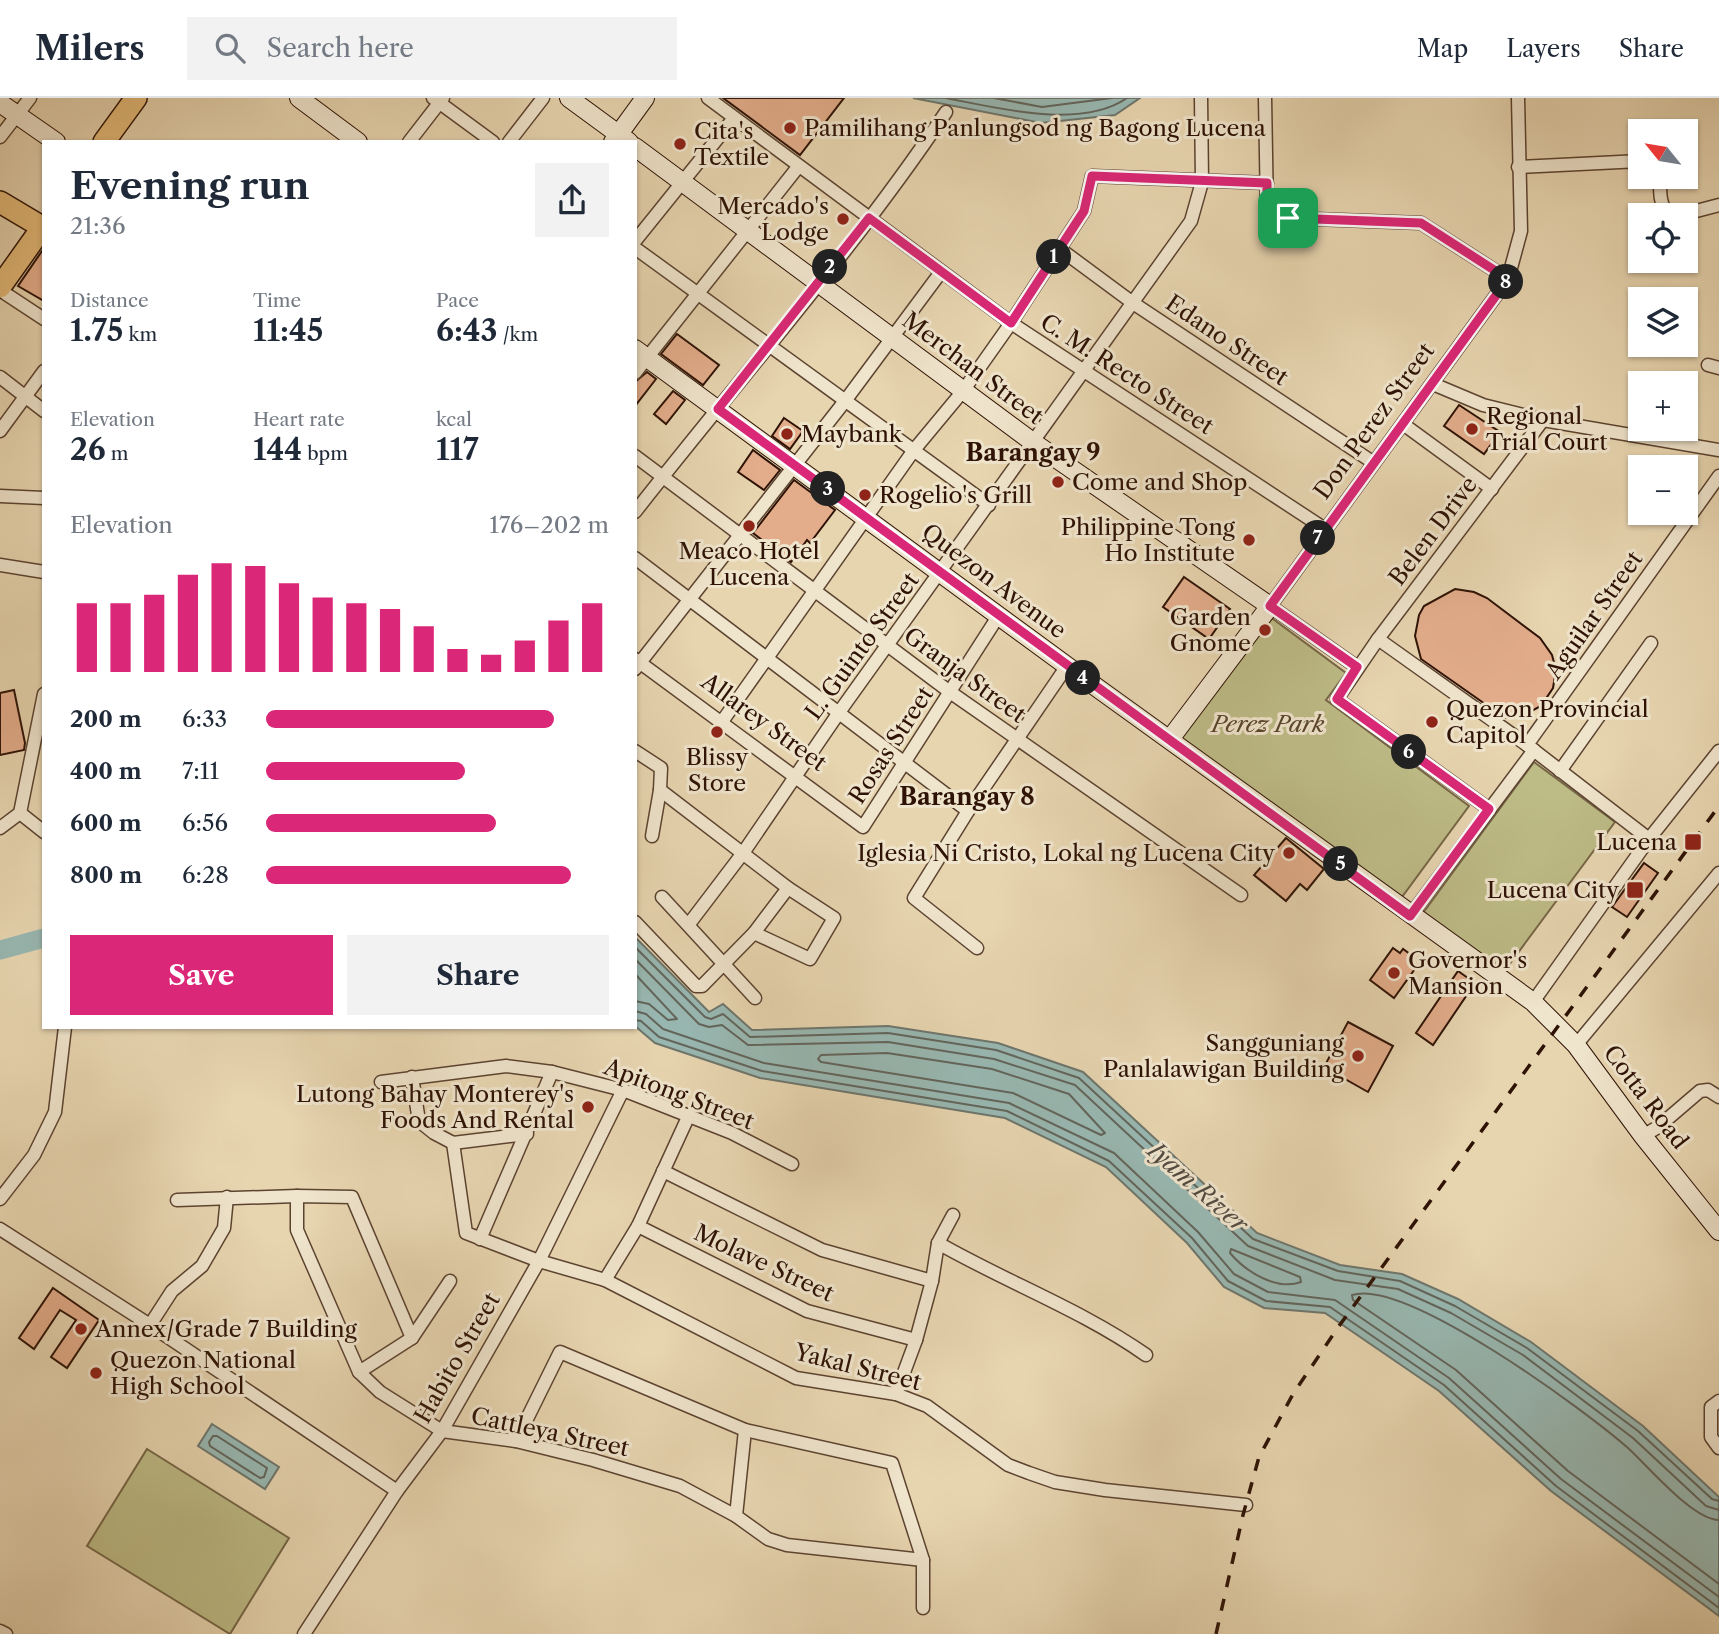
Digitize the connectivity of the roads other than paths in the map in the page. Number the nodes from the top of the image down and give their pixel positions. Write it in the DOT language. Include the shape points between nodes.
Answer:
graph roads {
  1 [pos="30,98"];
  2 [pos="136,98"];
  3 [pos="299,98"];
  4 [pos="543,98"];
  5 [pos="569,98"];
  6 [pos="645,98"];
  7 [pos="708,98"];
  8 [pos="1200,98"];
  9 [pos="1265,98"];
  10 [pos="1518,98"];
  11 [pos="438,100"];
  12 [pos="0,103"];
  13 [pos="946,112"];
  14 [pos="17,115"];
  15 [pos="734,118"];
  16 [pos="0,137"];
  17 [pos="620,139"];
  18 [pos="53,140"];
  19 [pos="105,140"];
  20 [pos="355,140"];
  21 [pos="410,140"];
  22 [pos="490,140"];
  23 [pos="511,140"];
  24 [pos="637,149"];
  25 [pos="1628,162"];
  26 [pos="798,167"];
  27 [pos="1518,167"];
  28 [pos="681,182"];
  29 [pos="1202,182"];
  30 [pos="1267,183"];
  31 [pos="0,202"];
  32 [pos="1719,205"];
  33 [pos="1698,211"];
  34 [pos="869,218"];
  35 [pos="42,225"];
  36 [pos="42,227"];
  37 [pos="749,232"];
  38 [pos="637,238"];
  39 [pos="637,249"];
  40 [pos="1060,249"];
  41 [pos="940,272"];
  42 [pos="1508,279"];
  43 [pos="818,282"];
  44 [pos="0,288"];
  45 [pos="696,293"];
  46 [pos="1133,303"];
  47 [pos="42,318"];
  48 [pos="1011,323"];
  49 [pos="892,337"];
  50 [pos="767,346"];
  51 [pos="641,353"];
  52 [pos="1084,373"];
  53 [pos="42,374"];
  54 [pos="0,377"];
  55 [pos="1433,384"];
  56 [pos="963,391"];
  57 [pos="25,397"];
  58 [pos="845,401"];
  59 [pos="718,409"];
  60 [pos="42,410"];
  61 [pos="1543,420"];
  62 [pos="1402,424"];
  63 [pos="0,431"];
  64 [pos="1034,443"];
  65 [pos="914,450"];
  66 [pos="1719,450"];
  67 [pos="637,457"];
  68 [pos="1374,463"];
  69 [pos="795,465"];
  70 [pos="663,476"];
  71 [pos="1719,476"];
  72 [pos="1492,489"];
  73 [pos="0,496"];
  74 [pos="42,498"];
  75 [pos="989,505"];
  76 [pos="637,509"];
  77 [pos="866,517"];
  78 [pos="1325,529"];
  79 [pos="741,535"];
  80 [pos="637,560"];
  81 [pos="0,565"];
  82 [pos="42,572"];
  83 [pos="941,572"];
  84 [pos="816,590"];
  85 [pos="689,600"];
  86 [pos="1270,606"];
  87 [pos="999,615"];
  88 [pos="1378,639"];
  89 [pos="1651,643"];
  90 [pos="888,645"];
  91 [pos="766,659"];
  92 [pos="637,664"];
  93 [pos="1067,666"];
  94 [pos="1357,667"];
  95 [pos="950,692"];
  96 [pos="42,704"];
  97 [pos="840,711"];
  98 [pos="721,723"];
  99 [pos="1170,738"];
  100 [pos="1018,740"];
  101 [pos="1530,747"];
  102 [pos="1719,751"];
  103 [pos="637,752"];
  104 [pos="905,762"];
  105 [pos="1560,771"];
  106 [pos="794,777"];
  107 [pos="660,790"];
  108 [pos="1489,809"];
  109 [pos="968,811"];
  110 [pos="20,813"];
  111 [pos="863,827"];
  112 [pos="0,828"];
  113 [pos="42,830"];
  114 [pos="652,836"];
  115 [pos="1648,839"];
  116 [pos="743,853"];
  117 [pos="1719,873"];
  118 [pos="788,888"];
  119 [pos="1241,895"];
  120 [pos="662,897"];
  121 [pos="1410,916"];
  122 [pos="637,924"];
  123 [pos="689,924"];
  124 [pos="754,933"];
  125 [pos="976,948"];
  126 [pos="724,964"];
  127 [pos="755,998"];
  128 [pos="1534,1002"];
  129 [pos="1559,1027"];
  130 [pos="65,1029"];
  131 [pos="1576,1045"];
  132 [pos="552,1072"];
  133 [pos="412,1077"];
  134 [pos="382,1082"];
  135 [pos="623,1090"];
  136 [pos="1719,1097"];
  137 [pos="689,1115"];
  138 [pos="527,1133"];
  139 [pos="1643,1136"];
  140 [pos="453,1143"];
  141 [pos="792,1164"];
  142 [pos="663,1171"];
  143 [pos="297,1196"];
  144 [pos="227,1197"];
  145 [pos="0,1199"];
  146 [pos="177,1200"];
  147 [pos="953,1215"];
  148 [pos="638,1226"];
  149 [pos="0,1229"];
  150 [pos="1719,1231"];
  151 [pos="481,1239"];
  152 [pos="939,1243"];
  153 [pos="539,1261"];
  154 [pos="605,1280"];
  155 [pos="450,1281"];
  156 [pos="932,1281"];
  157 [pos="150,1325"];
  158 [pos="412,1338"];
  159 [pos="916,1340"];
  160 [pos="1146,1355"];
  161 [pos="359,1372"];
  162 [pos="896,1394"];
  163 [pos="1719,1401"];
  164 [pos="745,1430"];
  165 [pos="442,1431"];
  166 [pos="516,1441"];
  167 [pos="1719,1448"];
  168 [pos="397,1491"];
  169 [pos="1246,1505"];
  170 [pos="736,1516"];
  171 [pos="923,1560"];
  172 [pos="923,1608"];
  173 [pos="0,1630"];
  174 [pos="6,1634"];
  175 [pos="304,1634"];
  1 -- 14 [label="street"];
  2 -- 19 [label="main road"];
  3 -- 20 [label="main road"];
  4 -- 23 [label="street"];
  5 -- 17 [label="main road"];
  6 -- 17 [label="main road"];
  7 -- 15 [label="street, C. M. Recto Street"];
  8 -- 29 [label="street, L. Guinto Street"];
  9 -- 30 [label="street"];
  10 -- 27 [label="street, Don Perez Street"];
  11 -- 21 [label="street"];
  11 -- 22 [label="street"];
  12 -- 14 [label="main road"];
  13 -- 34 [label="street"];
  14 -- 16 [label="street"];
  14 -- 18 [label="main road"];
  15 -- 26 [label="street, C. M. Recto Street"];
  15 -- 28 [label="street"];
  24 -- 28 [label="main road, Merchan Street"];
  25 -- 27 [label="street"];
  26 -- 34 [label="street, C. M. Recto Street"];
  26 -- 37 [label="street"];
  27 -- 42 [label="street, Don Perez Street" via="1521,231"];
  28 -- 37 [label="main road, Merchan Street"];
  28 -- 38 [label="street"];
  29 -- 30 [label="street"];
  29 -- 40 [label="street" via="1092,176 1084,211"];
  29 -- 46 [label="street, L. Guinto Street" via="1191,221"];
  30 -- 42 [label="street" via="1267,211 1288,218 1421,223"];
  31 -- 35 [label="main road"];
  32 -- 33 [label="street"];
  34 -- 41 [label="street, C. M. Recto Street"];
  34 -- 43 [label="street"];
  36 -- 44 [label="main road"];
  37 -- 43 [label="main road, Merchan Street"];
  37 -- 45 [label="street"];
  39 -- 45 [label="street"];
  40 -- 46 [label="street, Edano Street"];
  40 -- 48 [label="street"];
  41 -- 48 [label="street, C. M. Recto Street"];
  41 -- 49 [label="street"];
  42 -- 55 [label="street, Don Perez Street"];
  43 -- 49 [label="main road, Merchan Street"];
  43 -- 50 [label="street"];
  44 -- 47 [label="street"];
  45 -- 50 [label="street"];
  45 -- 51 [label="street"];
  46 -- 52 [label="street, L. Guinto Street"];
  46 -- 68 [label="street, Edano Street"];
  48 -- 52 [label="street, C. M. Recto Street"];
  48 -- 56 [label="street"];
  49 -- 56 [label="main road, Merchan Street"];
  49 -- 58 [label="street"];
  50 -- 58 [label="street"];
  50 -- 59 [label="street"];
  51 -- 59 [label="main road, Quezon Avenue"];
  52 -- 64 [label="street, L. Guinto Street"];
  52 -- 78 [label="street, C. M. Recto Street"];
  53 -- 57 [label="street"];
  54 -- 57 [label="street"];
  55 -- 61 [label="street" via="1483,405"];
  55 -- 62 [label="street, Don Perez Street"];
  56 -- 64 [label="main road, Merchan Street"];
  56 -- 65 [label="street"];
  57 -- 60 [label="street"];
  57 -- 63 [label="street"];
  58 -- 65 [label="street"];
  58 -- 69 [label="street"];
  59 -- 69 [label="main road, Quezon Avenue"];
  59 -- 70 [label="street"];
  61 -- 66 [label="street"];
  61 -- 72 [label="street, Belen Drive"];
  62 -- 68 [label="street, Don Perez Street"];
  62 -- 72 [label="street"];
  64 -- 75 [label="street, L. Guinto Street"];
  64 -- 86 [label="main road, Merchan Street"];
  65 -- 75 [label="street"];
  65 -- 77 [label="street"];
  67 -- 70 [label="street, Granja Street"];
  68 -- 78 [label="street, Don Perez Street"];
  69 -- 77 [label="main road, Quezon Avenue"];
  69 -- 79 [label="street"];
  70 -- 76 [label="street"];
  70 -- 79 [label="street, Granja Street"];
  71 -- 101 [label="street, Aguilar Street"];
  72 -- 88 [label="street, Belen Drive"];
  73 -- 74 [label="street"];
  75 -- 83 [label="street, L. Guinto Street"];
  77 -- 83 [label="main road, Quezon Avenue"];
  77 -- 84 [label="street"];
  78 -- 86 [label="street, Don Perez Street"];
  79 -- 84 [label="street, Granja Street"];
  79 -- 85 [label="street"];
  80 -- 85 [label="street"];
  81 -- 82 [label="street"];
  83 -- 87 [label="main road, Quezon Avenue"];
  83 -- 90 [label="street, L. Guinto Street"];
  84 -- 90 [label="street, Granja Street"];
  84 -- 91 [label="street"];
  85 -- 91 [label="street"];
  85 -- 92 [label="street"];
  86 -- 94 [label="street, Merchan Street"];
  86 -- 99 [label="main road, Don Perez Street"];
  87 -- 93 [label="main road, Quezon Avenue"];
  87 -- 95 [label="street, Rosas Street"];
  88 -- 94 [label="street, Belen Drive"];
  88 -- 101 [label="street"];
  89 -- 105 [label="street"];
  90 -- 95 [label="street, Granja Street"];
  90 -- 97 [label="street, L. Guinto Street"];
  91 -- 97 [label="street"];
  91 -- 98 [label="street"];
  92 -- 98 [label="street, Allarey Street"];
  93 -- 99 [label="main road, Quezon Avenue"];
  93 -- 100 [label="street"];
  94 -- 108 [label="street, Belen Drive" via="1337,699"];
  95 -- 100 [label="street, Granja Street"];
  95 -- 104 [label="street, Rosas Street"];
  96 -- 110 [label="street"];
  97 -- 104 [label="street"];
  97 -- 106 [label="street, L. Guinto Street"];
  98 -- 106 [label="street, Allarey Street"];
  99 -- 121 [label="main road, Quezon Avenue"];
  100 -- 109 [label="street"];
  100 -- 119 [label="street, Granja Street"];
  101 -- 105 [label="street"];
  101 -- 108 [label="street, Aguilar Street"];
  102 -- 115 [label="street"];
  103 -- 107 [label="street" via="661,768"];
  104 -- 109 [label="street"];
  104 -- 111 [label="street, Rosas Street"];
  105 -- 115 [label="street"];
  106 -- 111 [label="street, Allarey Street"];
  106 -- 116 [label="street, L. Guinto Street"];
  107 -- 114 [label="street"];
  107 -- 116 [label="street"];
  108 -- 121 [label="street, Aguilar Street"];
  109 -- 125 [label="street" via="914,898"];
  110 -- 112 [label="street"];
  110 -- 113 [label="street"];
  115 -- 128 [label="street"];
  116 -- 118 [label="street"];
  116 -- 123 [label="street, L. Guinto Street"];
  117 -- 131 [label="street"];
  118 -- 124 [label="street"];
  118 -- 124 [label="street" via="834,918 810,959"];
  120 -- 123 [label="street"];
  121 -- 128 [label="main road, Quezon Avenue"];
  122 -- 126 [label="street" via="696,986 702,986"];
  123 -- 126 [label="street"];
  124 -- 126 [label="street"];
  126 -- 127 [label="street"];
  128 -- 129 [label="main road, Quezon Avenue"];
  129 -- 131 [label="main road, Cotta Road"];
  130 -- 145 [label="street" via="55,1112 34,1155"];
  131 -- 139 [label="main road, Cotta Road"];
  132 -- 133 [label="street, Apitong Street" via="506,1066"];
  132 -- 135 [label="street, Apitong Street"];
  132 -- 138 [label="street"];
  133 -- 134 [label="street, Apitong Street"];
  133 -- 140 [label="street" via="419,1121"];
  135 -- 137 [label="street, Apitong Street"];
  135 -- 153 [label="street, Habito Street"];
  136 -- 139 [label="street" via="1700,1091"];
  137 -- 141 [label="street, Apitong Street"];
  137 -- 142 [label="street"];
  138 -- 140 [label="street"];
  138 -- 151 [label="street"];
  139 -- 150 [label="main road, Cotta Road"];
  140 -- 151 [label="street, Yakal Street" via="466,1233"];
  142 -- 148 [label="street"];
  142 -- 156 [label="street" via="822,1250"];
  143 -- 144 [label="street"];
  143 -- 158 [label="street" via="352,1197"];
  143 -- 161 [label="street, Cattleya Street" via="296,1230"];
  144 -- 146 [label="street"];
  144 -- 157 [label="street" via="224,1228 202,1266 172,1291"];
  147 -- 152 [label="street"];
  148 -- 154 [label="street"];
  148 -- 159 [label="street, Molave Street" via="807,1311"];
  149 -- 157 [label="street"];
  151 -- 153 [label="street, Yakal Street"];
  152 -- 156 [label="street"];
  152 -- 160 [label="street" via="1117,1335"];
  153 -- 154 [label="street, Yakal Street"];
  153 -- 165 [label="street, Habito Street"];
  154 -- 162 [label="street, Yakal Street" via="796,1378"];
  155 -- 158 [label="street"];
  156 -- 159 [label="street"];
  157 -- 168 [label="street"];
  158 -- 161 [label="street"];
  159 -- 162 [label="street"];
  161 -- 165 [label="street, Cattleya Street" via="380,1392"];
  162 -- 169 [label="street, Yakal Street" via="927,1406 1008,1465 1055,1482"];
  163 -- 167 [label="street" via="1711,1407 1711,1437"];
  164 -- 166 [label="street" via="560,1352"];
  164 -- 170 [label="street"];
  164 -- 171 [label="street" via="892,1463"];
  165 -- 166 [label="street, Cattleya Street"];
  165 -- 168 [label="street, Habito Street"];
  166 -- 170 [label="street, Cattleya Street" via="680,1486"];
  168 -- 175 [label="street, Habito Street"];
  170 -- 171 [label="street, Cattleya Street" via="768,1539 787,1545"];
  171 -- 172 [label="street"];
  173 -- 174 [label="street"];
}
